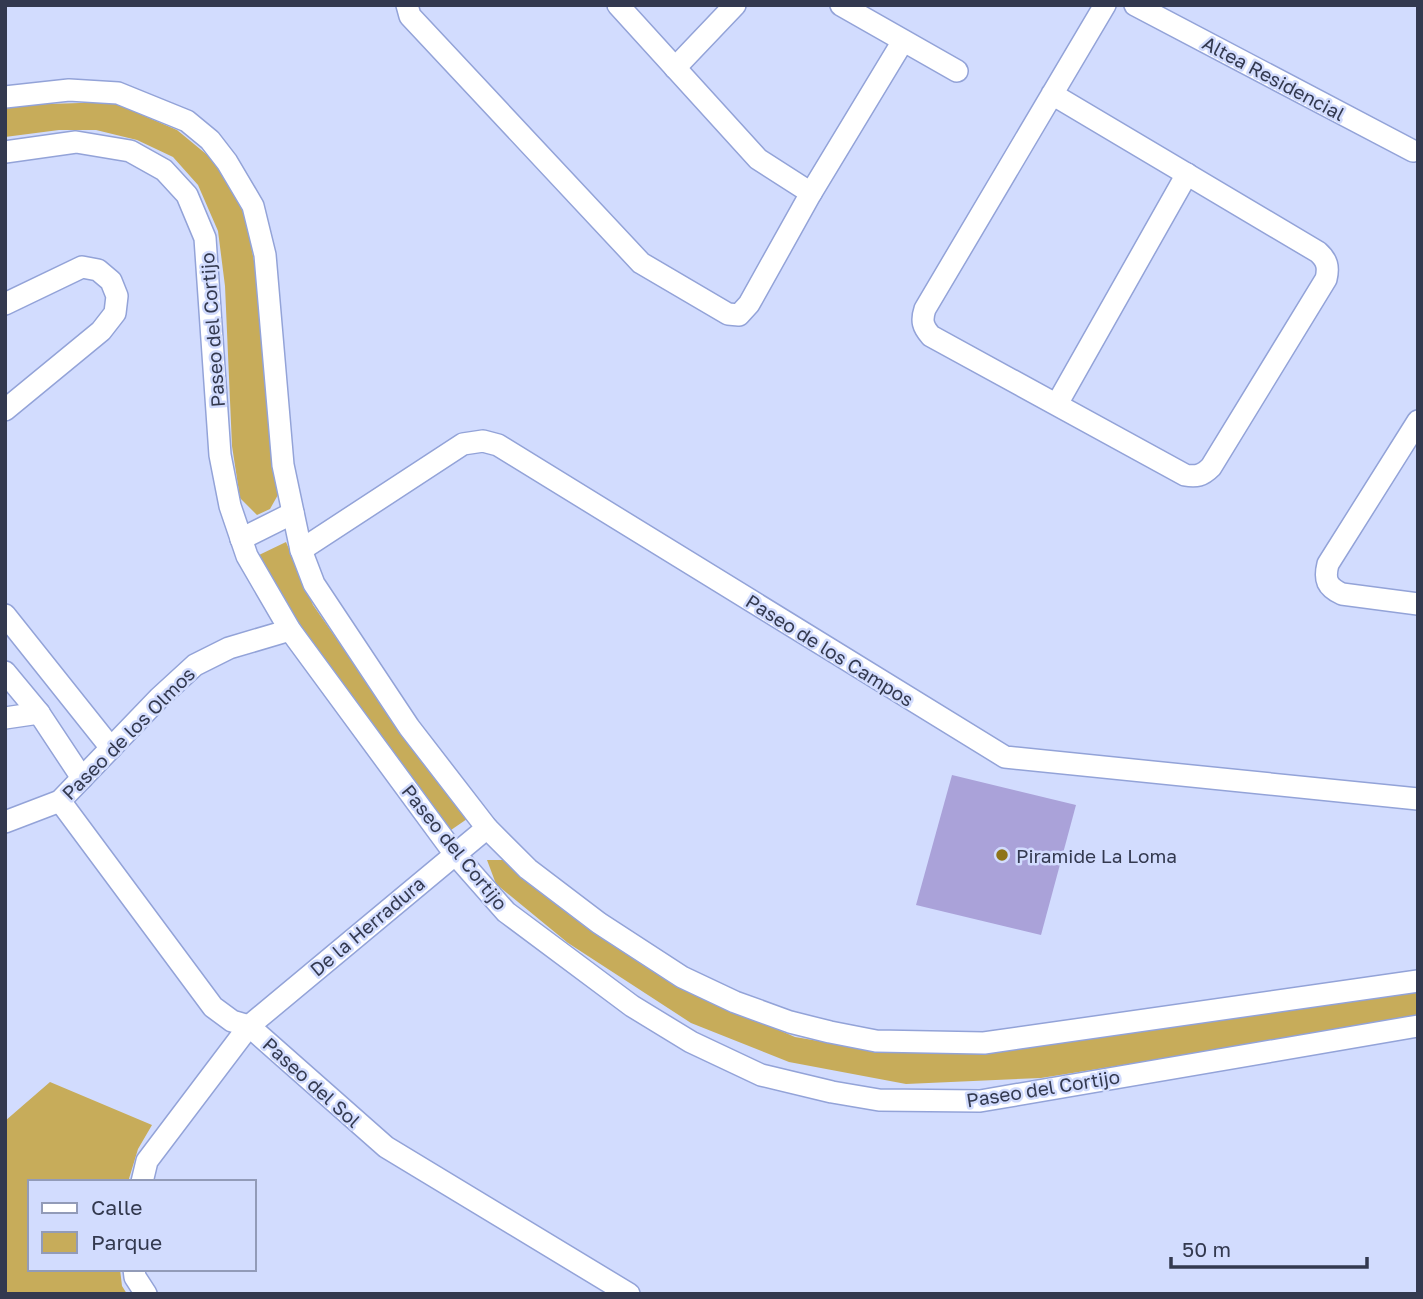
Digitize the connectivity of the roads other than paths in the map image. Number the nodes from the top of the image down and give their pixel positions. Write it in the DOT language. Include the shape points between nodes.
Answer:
graph roads {
  1 [pos="407,5"];
  2 [pos="618,5"];
  3 [pos="735,5"];
  4 [pos="841,5"];
  5 [pos="1105,5"];
  6 [pos="1135,5"];
  7 [pos="903,41"];
  8 [pos="675,68"];
  9 [pos="957,71"];
  10 [pos="1052,94"];
  11 [pos="5,97"];
  12 [pos="5,152"];
  13 [pos="1416,152"];
  14 [pos="1188,174"];
  15 [pos="811,193"];
  16 [pos="5,304"];
  17 [pos="1057,404"];
  18 [pos="5,410"];
  19 [pos="1418,421"];
  20 [pos="293,513"];
  21 [pos="241,539"];
  22 [pos="301,550"];
  23 [pos="1418,604"];
  24 [pos="5,615"];
  25 [pos="290,630"];
  26 [pos="5,672"];
  27 [pos="39,713"];
  28 [pos="5,718"];
  29 [pos="111,748"];
  30 [pos="82,779"];
  31 [pos="1418,799"];
  32 [pos="60,802"];
  33 [pos="5,822"];
  34 [pos="487,828"];
  35 [pos="454,853"];
  36 [pos="1418,981"];
  37 [pos="249,1026"];
  38 [pos="1418,1026"];
  39 [pos="142,1180"];
  40 [pos="134,1271"];
  41 [pos="146,1294"];
  42 [pos="629,1294"];
  1 -- 15 [label="street" via="410,16 641,263 728,314 740,314 750,304"];
  2 -- 8 [label="street"];
  3 -- 8 [label="street"];
  4 -- 7 [label="street"];
  5 -- 10 [label="street"];
  6 -- 13 [label="street, Altea Residencial"];
  7 -- 9 [label="street"];
  7 -- 15 [label="street"];
  8 -- 15 [label="street" via="758,159"];
  10 -- 14 [label="street"];
  10 -- 17 [label="street" via="922,319 932,336"];
  11 -- 20 [label="street, Paseo del Cortijo" via="69,90 118,93 187,121 227,162 253,206 265,255 283,465"];
  12 -- 21 [label="street, Paseo del Cortijo" via="76,142 130,151 164,170 187,195 205,238 220,455"];
  14 -- 17 [label="street"];
  14 -- 17 [label="street" via="1318,252 1326,259 1326,279 1204,474 1185,475"];
  16 -- 18 [label="street" via="82,267 98,270 111,281 117,296 116,313 101,331"];
  19 -- 23 [label="street" via="1328,564 1325,577 1330,588 1342,594"];
  20 -- 21 [label="street"];
  20 -- 22 [label="street, Paseo del Cortijo"];
  21 -- 25 [label="street, Paseo del Cortijo"];
  22 -- 31 [label="street, Paseo de los Campos" via="463,444 483,441 1005,757"];
  22 -- 34 [label="street, Paseo del Cortijo" via="314,584 335,618 409,727"];
  24 -- 29 [label="street"];
  25 -- 29 [label="street, Paseo de los Olmos" via="229,648 195,665"];
  25 -- 35 [label="street, Paseo del Cortijo"];
  26 -- 27 [label="street"];
  27 -- 28 [label="street"];
  27 -- 30 [label="street"];
  29 -- 30 [label="street, Paseo de los Olmos"];
  30 -- 32 [label="street, Paseo de los Olmos"];
  32 -- 33 [label="street, Paseo de los Olmos"];
  32 -- 37 [label="street, Paseo del Sol" via="214,1007 232,1021"];
  34 -- 35 [label="street, De la Herradura"];
  34 -- 36 [label="street, Paseo del Cortijo" via="528,869 682,977 790,1022 876,1041 984,1043"];
  35 -- 37 [label="street, De la Herradura"];
  35 -- 38 [label="street, Paseo del Cortijo" via="506,912 632,1006 691,1042 761,1075 844,1094 879,1100 980,1101"];
  37 -- 39 [label="street, De la Herradura" via="147,1161"];
  37 -- 42 [label="street, Paseo del Sol" via="386,1147"];
  40 -- 41 [label="street"];
}
